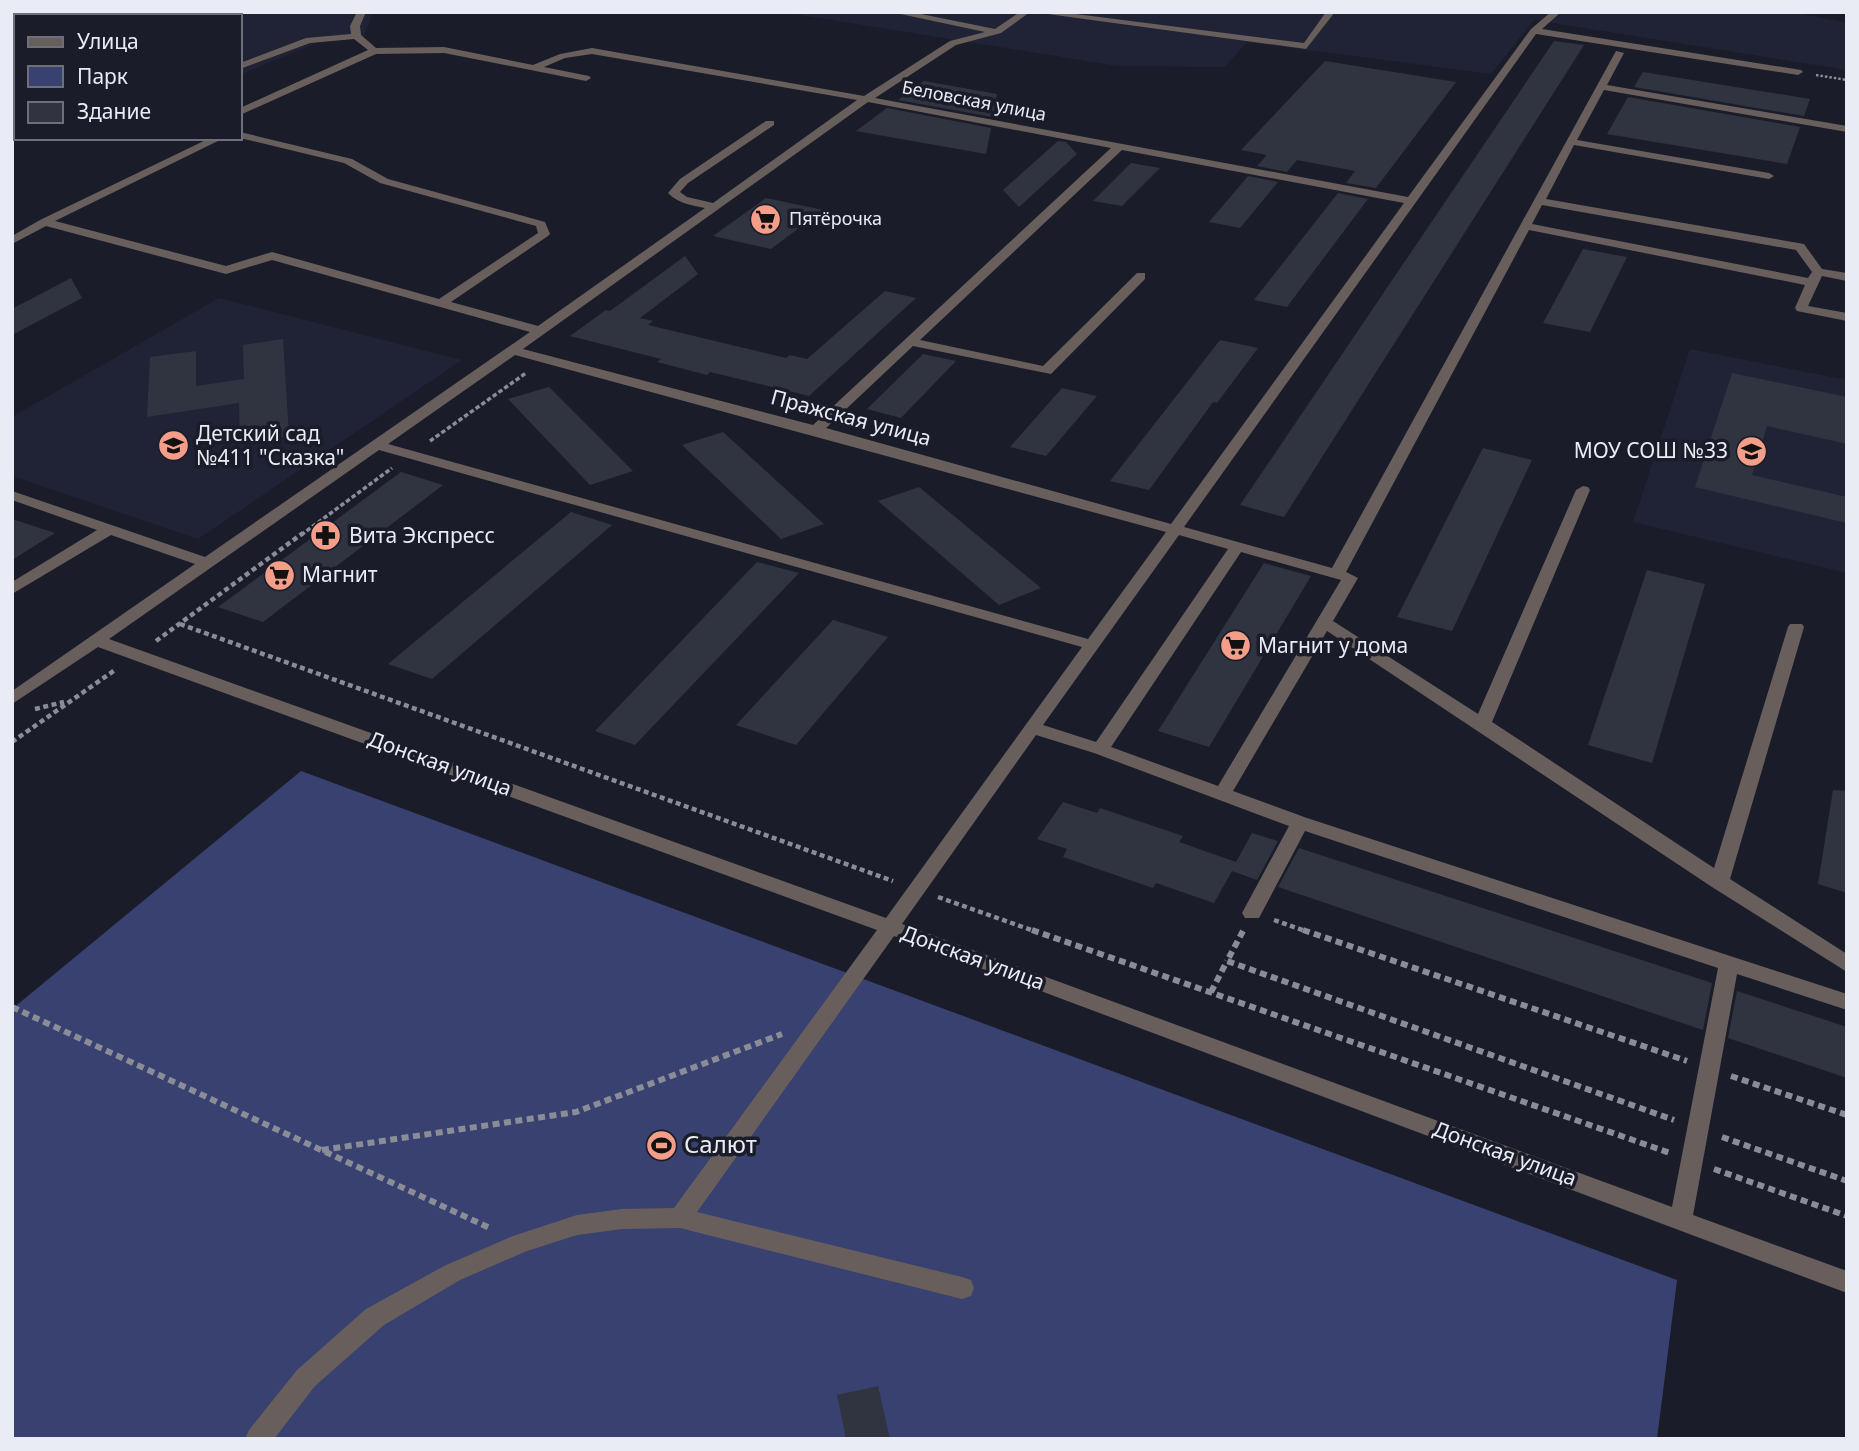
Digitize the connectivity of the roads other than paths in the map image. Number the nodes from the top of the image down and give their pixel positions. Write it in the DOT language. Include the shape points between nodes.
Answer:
graph roads {
  1 [pos="224,12"];
  2 [pos="362,12"];
  3 [pos="895,12"];
  4 [pos="1026,12"];
  5 [pos="1037,12"];
  6 [pos="1331,12"];
  7 [pos="1557,12"];
  8 [pos="205,14"];
  9 [pos="998,31"];
  10 [pos="1534,31"];
  11 [pos="356,36"];
  12 [pos="374,51"];
  13 [pos="1619,53"];
  14 [pos="242,65"];
  15 [pos="533,68"];
  16 [pos="1798,72"];
  17 [pos="586,78"];
  18 [pos="1601,87"];
  19 [pos="866,99"];
  20 [pos="242,111"];
  21 [pos="770,123"];
  22 [pos="1847,129"];
  23 [pos="242,135"];
  24 [pos="215,140"];
  25 [pos="1573,142"];
  26 [pos="1120,146"];
  27 [pos="1769,176"];
  28 [pos="1410,201"];
  29 [pos="1538,201"];
  30 [pos="712,206"];
  31 [pos="44,222"];
  32 [pos="1525,226"];
  33 [pos="12,241"];
  34 [pos="1141,276"];
  35 [pos="1815,277"];
  36 [pos="1847,277"];
  37 [pos="441,303"];
  38 [pos="1847,317"];
  39 [pos="540,331"];
  40 [pos="910,342"];
  41 [pos="513,351"];
  42 [pos="816,430"];
  43 [pos="377,445"];
  44 [pos="1583,490"];
  45 [pos="12,495"];
  46 [pos="109,529"];
  47 [pos="1177,530"];
  48 [pos="1238,545"];
  49 [pos="207,563"];
  50 [pos="1336,574"];
  51 [pos="12,589"];
  52 [pos="1324,622"];
  53 [pos="1796,627"];
  54 [pos="96,640"];
  55 [pos="1093,645"];
  56 [pos="18,705"];
  57 [pos="1483,722"];
  58 [pos="1033,727"];
  59 [pos="1100,749"];
  60 [pos="1223,793"];
  61 [pos="1300,822"];
  62 [pos="1719,882"];
  63 [pos="1252,913"];
  64 [pos="890,927"];
  65 [pos="1729,964"];
  66 [pos="1847,964"];
  67 [pos="1847,1002"];
  68 [pos="680,1218"];
  69 [pos="1681,1219"];
  70 [pos="1847,1282"];
  71 [pos="962,1289"];
  72 [pos="258,1439"];
  1 -- 8 [label="street"];
  2 -- 11 [label="street"];
  3 -- 9 [label="street"];
  4 -- 9 [label="street"];
  5 -- 6 [label="street" via="1306,46"];
  7 -- 10 [label="street"];
  9 -- 19 [label="street" via="953,43"];
  10 -- 16 [label="street"];
  10 -- 28 [label="street"];
  11 -- 12 [label="street"];
  11 -- 14 [label="street" via="309,40"];
  12 -- 15 [label="street" via="444,50"];
  12 -- 20 [label="street"];
  13 -- 18 [label="street"];
  15 -- 17 [label="street"];
  15 -- 19 [label="street, Беловская улица" via="592,51"];
  18 -- 22 [label="street"];
  18 -- 25 [label="street"];
  19 -- 26 [label="street, Беловская улица"];
  19 -- 30 [label="street"];
  21 -- 30 [label="street" via="684,181 674,193 683,200"];
  23 -- 37 [label="street" via="348,161 384,181 541,225 544,234"];
  24 -- 31 [label="street"];
  25 -- 27 [label="street"];
  25 -- 29 [label="street"];
  26 -- 28 [label="street, Беловская улица"];
  26 -- 40 [label="street"];
  28 -- 47 [label="street"];
  29 -- 32 [label="street"];
  29 -- 35 [label="street" via="1800,247"];
  30 -- 39 [label="street"];
  31 -- 33 [label="street"];
  31 -- 37 [label="street" via="226,270 272,256"];
  32 -- 35 [label="street"];
  32 -- 50 [label="street"];
  34 -- 40 [label="street" via="1046,372"];
  35 -- 36 [label="street"];
  35 -- 38 [label="street" via="1801,308"];
  37 -- 39 [label="street"];
  39 -- 41 [label="street"];
  40 -- 42 [label="street"];
  41 -- 42 [label="street, Пражская улица"];
  41 -- 43 [label="street"];
  42 -- 47 [label="street, Пражская улица"];
  43 -- 49 [label="street"];
  43 -- 55 [label="street"];
  44 -- 57 [label="street"];
  45 -- 46 [label="street"];
  46 -- 49 [label="street"];
  46 -- 51 [label="street"];
  47 -- 48 [label="street, Пражская улица"];
  47 -- 55 [label="street"];
  48 -- 50 [label="street, Пражская улица"];
  48 -- 59 [label="street"];
  49 -- 54 [label="street"];
  50 -- 52 [label="street" via="1350,578"];
  52 -- 57 [label="street"];
  52 -- 60 [label="street"];
  53 -- 62 [label="street"];
  54 -- 56 [label="street"];
  54 -- 64 [label="street, Донская улица"];
  55 -- 58 [label="street"];
  57 -- 62 [label="street"];
  58 -- 59 [label="street"];
  58 -- 64 [label="street"];
  59 -- 60 [label="street"];
  60 -- 61 [label="street"];
  61 -- 63 [label="street"];
  61 -- 65 [label="street"];
  62 -- 66 [label="street"];
  64 -- 68 [label="street"];
  64 -- 69 [label="street, Донская улица"];
  65 -- 67 [label="street"];
  65 -- 69 [label="street"];
  68 -- 71 [label="street"];
  68 -- 72 [label="street" via="577,1225 452,1273 375,1317 306,1378"];
  69 -- 70 [label="street, Донская улица"];
}
